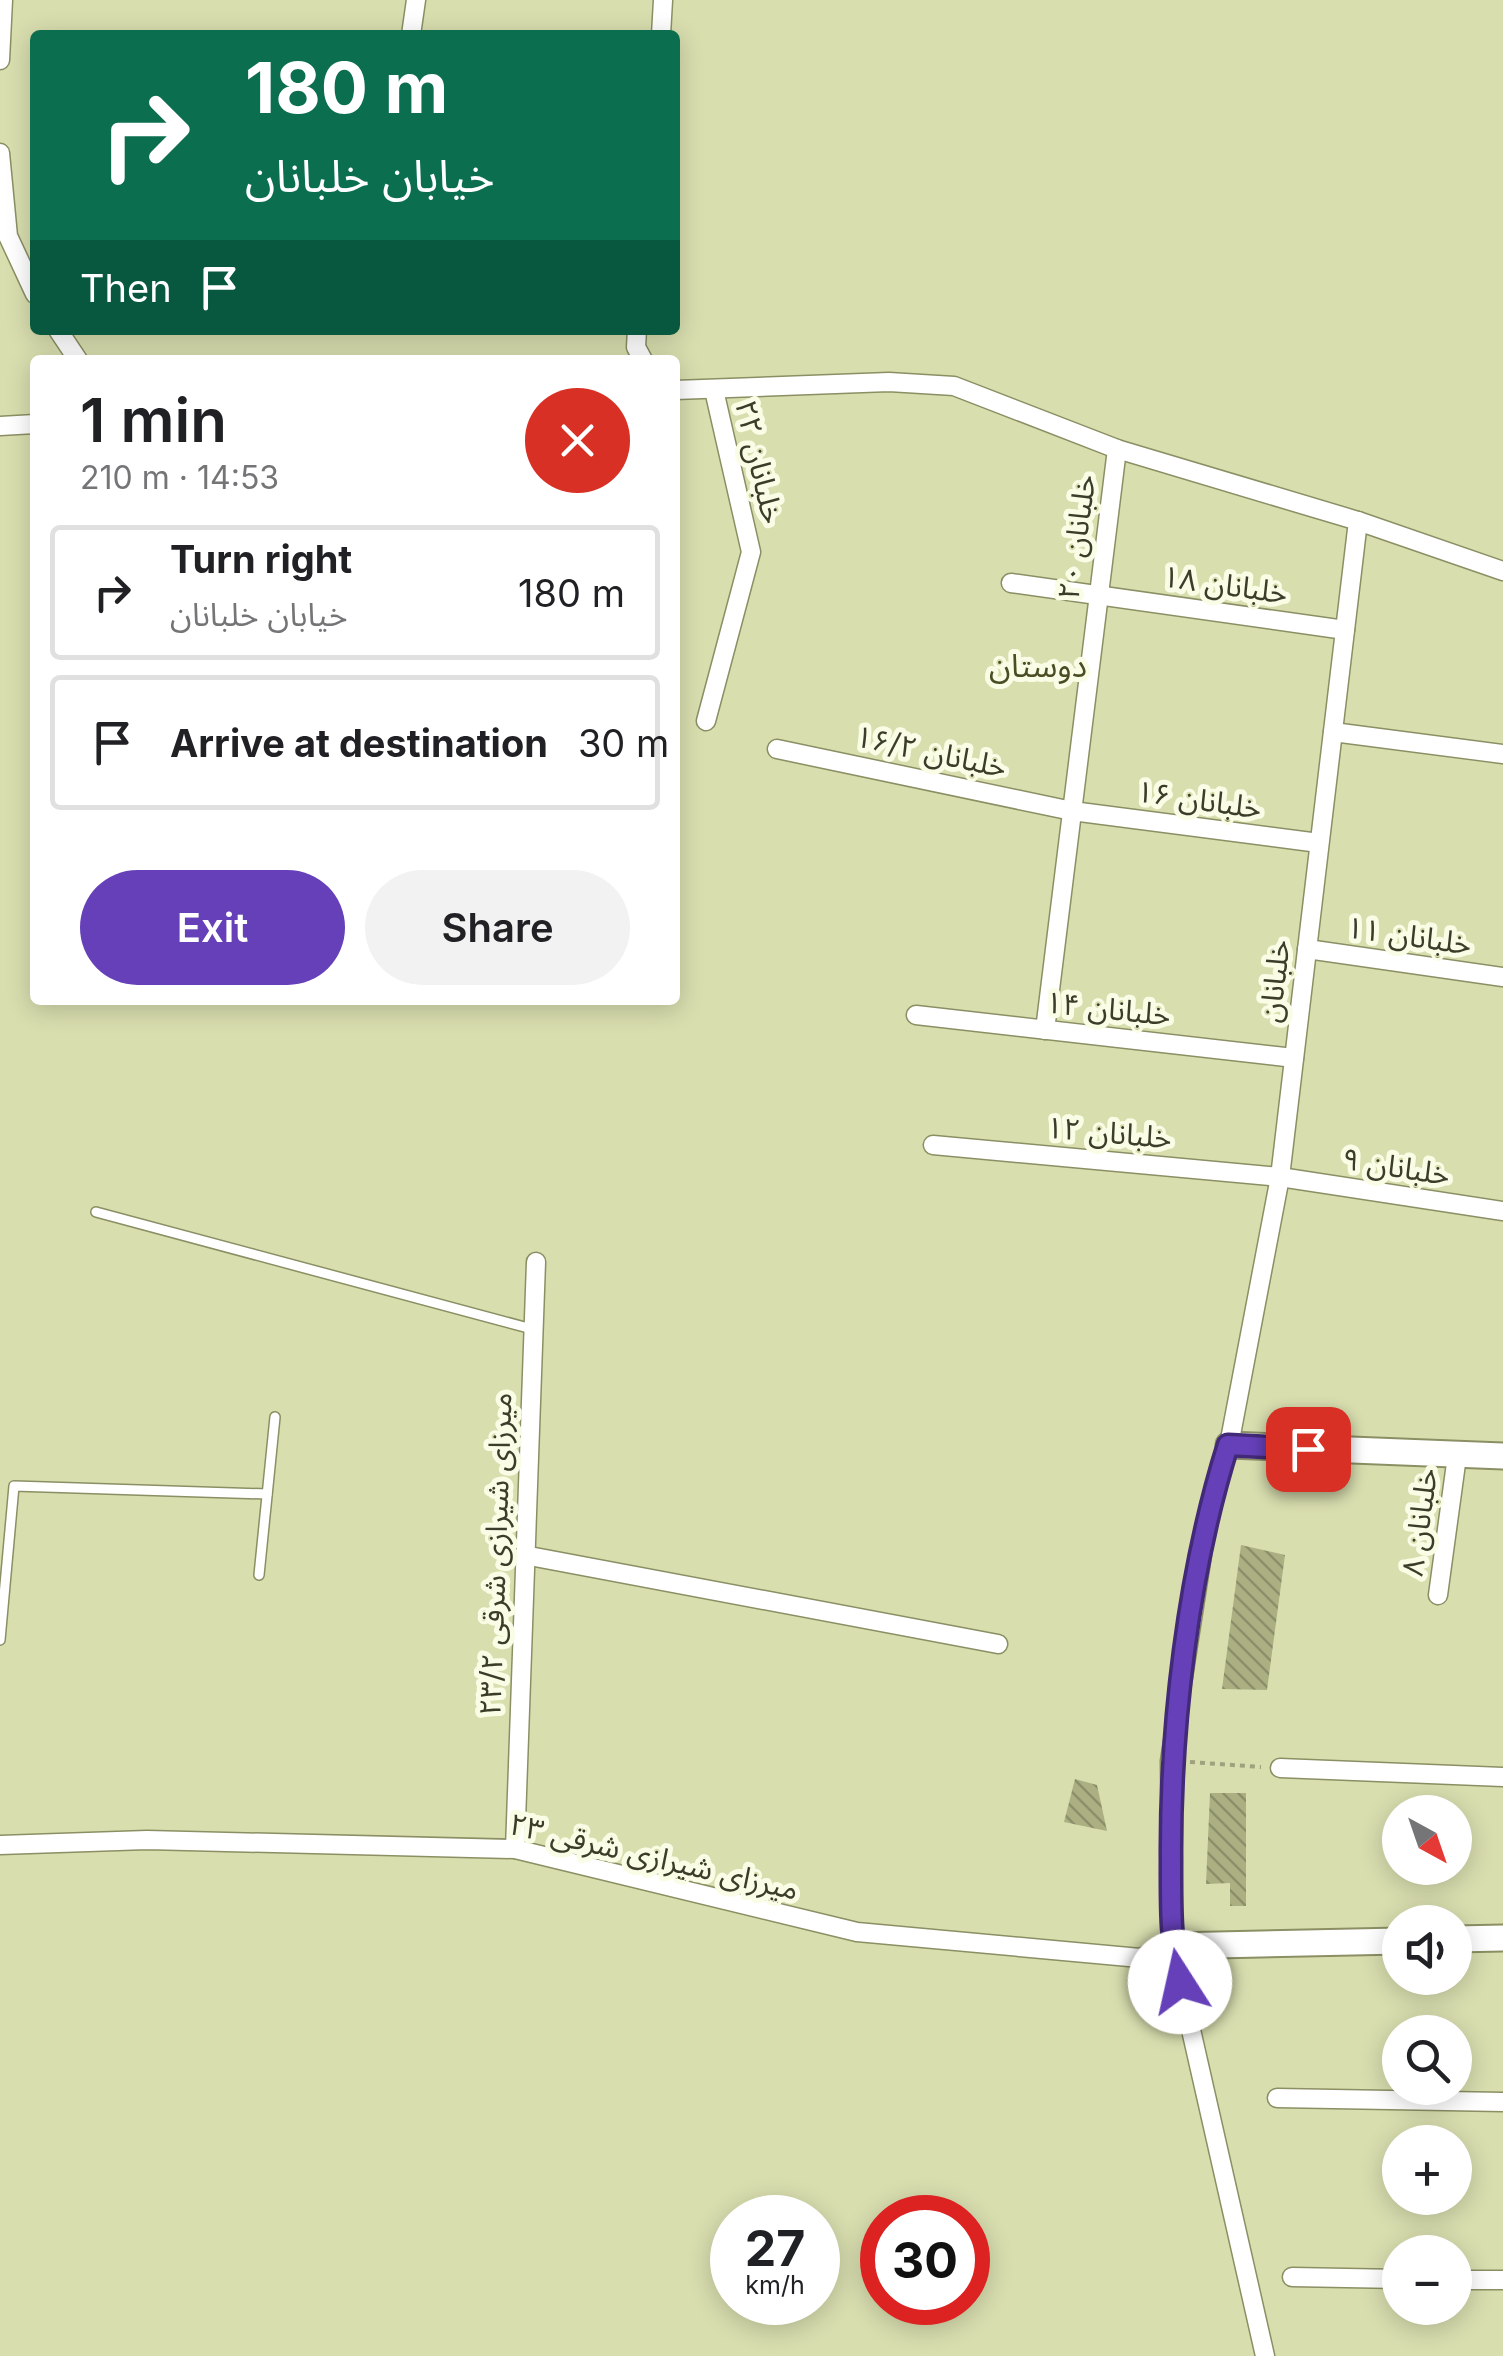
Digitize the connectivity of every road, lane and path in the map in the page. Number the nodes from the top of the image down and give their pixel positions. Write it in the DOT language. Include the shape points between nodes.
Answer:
graph roads {
  1 [pos="2,0"];
  2 [pos="416,0"];
  3 [pos="663,0"];
  4 [pos="411,30"];
  5 [pos="662,30"];
  6 [pos="0,60"];
  7 [pos="0,152"];
  8 [pos="30,283"];
  9 [pos="680,390"];
  10 [pos="714,390"];
  11 [pos="30,424"];
  12 [pos="0,426"];
  13 [pos="1117,450"];
  14 [pos="1358,521"];
  15 [pos="1503,571"];
  16 [pos="1011,583"];
  17 [pos="1097,594"];
  18 [pos="1345,630"];
  19 [pos="706,721"];
  20 [pos="1332,732"];
  21 [pos="777,748"];
  22 [pos="1503,754"];
  23 [pos="1072,811"];
  24 [pos="1319,844"];
  25 [pos="1307,949"];
  26 [pos="1503,977"];
  27 [pos="916,1015"];
  28 [pos="1045,1030"];
  29 [pos="1294,1058"];
  30 [pos="933,1144"];
  31 [pos="1280,1177"];
  32 [pos="96,1212"];
  33 [pos="1503,1212"];
  34 [pos="536,1262"];
  35 [pos="532,1330"];
  36 [pos="275,1417"];
  37 [pos="1228,1445"];
  38 [pos="1457,1456"];
  39 [pos="1503,1456"];
  40 [pos="268,1494"];
  41 [pos="524,1555"];
  42 [pos="260,1575"];
  43 [pos="1438,1595"];
  44 [pos="0,1640"];
  45 [pos="998,1644"];
  46 [pos="1170,1761"];
  47 [pos="1280,1768"];
  48 [pos="1503,1777"];
  49 [pos="0,1845"];
  50 [pos="514,1849"];
  51 [pos="1503,1938"];
  52 [pos="1472,1939"];
  53 [pos="1382,1940"];
  54 [pos="1172,1946"];
  55 [pos="1276,2098"];
  56 [pos="1503,2102"];
  57 [pos="1292,2277"];
  58 [pos="1382,2279"];
  59 [pos="1472,2280"];
  60 [pos="1503,2280"];
  61 [pos="1265,2356"];
  1 -- 6 [label="street"];
  2 -- 4 [label="street"];
  3 -- 5 [label="street"];
  7 -- 8 [label="street" via="8,236"];
  9 -- 10 [label="street"];
  10 -- 13 [label="street" via="889,382 954,386"];
  10 -- 19 [label="street, ۲۲ خلبانان" via="751,552"];
  11 -- 12 [label="street"];
  13 -- 14 [label="street"];
  13 -- 17 [label="street, ۲۰ خلبانان"];
  14 -- 15 [label="street"];
  14 -- 18 [label="street, خلبانان"];
  16 -- 17 [label="street, ۱۸ خلبانان"];
  17 -- 18 [label="street, ۱۸ خلبانان"];
  17 -- 23 [label="street, ۲۰ خلبانان"];
  18 -- 20 [label="street, خلبانان"];
  20 -- 22 [label="street"];
  20 -- 24 [label="street, خلبانان"];
  21 -- 23 [label="street, ۱۶/۲ خلبانان"];
  23 -- 24 [label="street, ۱۶ خلبانان"];
  23 -- 28 [label="street, ۲۰ خلبانان"];
  24 -- 25 [label="street, خلبانان"];
  25 -- 26 [label="street, ۱۱ خلبانان"];
  25 -- 29 [label="street, خلبانان"];
  27 -- 28 [label="street, ۱۴ خلبانان"];
  28 -- 29 [label="street, ۱۴ خلبانان"];
  29 -- 31 [label="street, خلبانان"];
  30 -- 31 [label="street, ۱۲ خلبانان"];
  31 -- 33 [label="street, ۹ خلبانان"];
  31 -- 37 [label="street, خلبانان"];
  32 -- 35 [label="lane"];
  34 -- 35 [label="street, ۲۳/۲ میرزای شیرازی شرقی"];
  35 -- 41 [label="street, ۲۳/۲ میرزای شیرازی شرقی"];
  36 -- 40 [label="lane"];
  37 -- 38 [label="street"];
  37 -- 46 [label="street, خلبانان" via="1210,1503"];
  38 -- 39 [label="street"];
  38 -- 43 [label="street, ۸ خلبانان"];
  40 -- 42 [label="lane"];
  40 -- 44 [label="lane" via="14,1486"];
  41 -- 45 [label="street"];
  41 -- 50 [label="street, ۲۳/۲ میرزای شیرازی شرقی"];
  46 -- 47 [label="path"];
  46 -- 54 [label="street, خلبانان"];
  47 -- 48 [label="street"];
  49 -- 50 [label="street, ۲۳ میرزای شیرازی شرقی" via="148,1840"];
  50 -- 54 [label="street, ۲۳ میرزای شیرازی شرقی" via="857,1932 1140,1958"];
  51 -- 52 [label="street"];
  53 -- 54 [label="street"];
  54 -- 61 [label="street, خلبانان"];
  55 -- 56 [label="street"];
  57 -- 58 [label="street"];
  59 -- 60 [label="street"];
}
